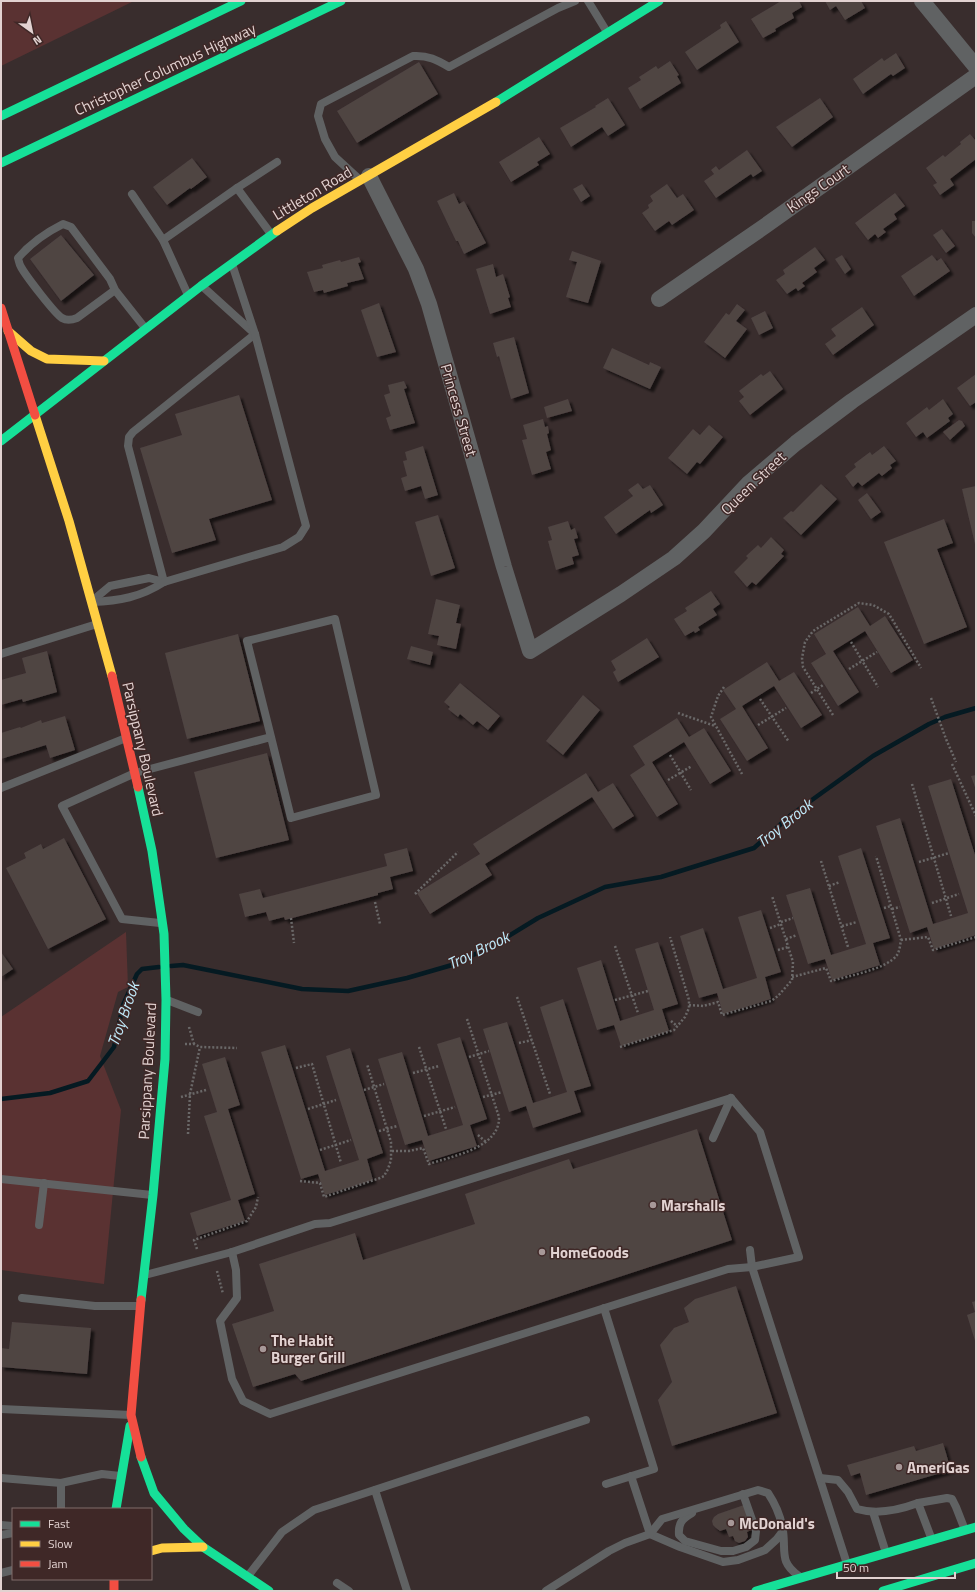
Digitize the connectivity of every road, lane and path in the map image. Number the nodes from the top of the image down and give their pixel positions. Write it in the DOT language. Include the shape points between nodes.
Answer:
graph roads {
  1 [pos="241,1"];
  2 [pos="341,1"];
  3 [pos="575,1"];
  4 [pos="588,1"];
  5 [pos="659,1"];
  6 [pos="922,1"];
  7 [pos="608,33"];
  8 [pos="976,67"];
  9 [pos="976,76"];
  10 [pos="1,116"];
  11 [pos="1,162"];
  12 [pos="277,162"];
  13 [pos="365,178"];
  14 [pos="237,188"];
  15 [pos="132,194"];
  16 [pos="271,235"];
  17 [pos="163,240"];
  18 [pos="232,264"];
  19 [pos="201,286"];
  20 [pos="115,290"];
  21 [pos="188,296"];
  22 [pos="659,299"];
  23 [pos="1,308"];
  24 [pos="976,314"];
  25 [pos="146,329"];
  26 [pos="8,331"];
  27 [pos="255,334"];
  28 [pos="104,361"];
  29 [pos="35,415"];
  30 [pos="1,441"];
  31 [pos="164,582"];
  32 [pos="92,602"];
  33 [pos="98,624"];
  34 [pos="851,642"];
  35 [pos="530,651"];
  36 [pos="877,652"];
  37 [pos="1,654"];
  38 [pos="863,661"];
  39 [pos="921,668"];
  40 [pos="849,669"];
  41 [pos="824,685"];
  42 [pos="878,686"];
  43 [pos="724,687"];
  44 [pos="817,689"];
  45 [pos="811,693"];
  46 [pos="931,698"];
  47 [pos="760,700"];
  48 [pos="786,708"];
  49 [pos="678,714"];
  50 [pos="833,716"];
  51 [pos="772,717"];
  52 [pos="758,725"];
  53 [pos="715,726"];
  54 [pos="271,737"];
  55 [pos="127,738"];
  56 [pos="789,742"];
  57 [pos="670,755"];
  58 [pos="956,762"];
  59 [pos="952,764"];
  60 [pos="692,766"];
  61 [pos="680,773"];
  62 [pos="135,774"];
  63 [pos="742,774"];
  64 [pos="668,780"];
  65 [pos="912,784"];
  66 [pos="1,788"];
  67 [pos="691,790"];
  68 [pos="976,816"];
  69 [pos="458,852"];
  70 [pos="948,852"];
  71 [pos="876,856"];
  72 [pos="933,858"];
  73 [pos="821,861"];
  74 [pos="919,862"];
  75 [pos="840,882"];
  76 [pos="829,886"];
  77 [pos="415,894"];
  78 [pos="959,894"];
  79 [pos="772,896"];
  80 [pos="946,898"];
  81 [pos="375,902"];
  82 [pos="932,903"];
  83 [pos="900,907"];
  84 [pos="884,908"];
  85 [pos="891,908"];
  86 [pos="951,916"];
  87 [pos="291,918"];
  88 [pos="793,918"];
  89 [pos="857,922"];
  90 [pos="162,923"];
  91 [pos="781,923"];
  92 [pos="380,924"];
  93 [pos="842,926"];
  94 [pos="770,928"];
  95 [pos="797,935"];
  96 [pos="976,936"];
  97 [pos="670,937"];
  98 [pos="786,938"];
  99 [pos="901,940"];
  100 [pos="294,943"];
  101 [pos="615,946"];
  102 [pos="788,947"];
  103 [pos="848,947"];
  104 [pos="778,950"];
  105 [pos="792,977"];
  106 [pos="648,991"];
  107 [pos="632,996"];
  108 [pos="517,997"];
  109 [pos="166,1000"];
  110 [pos="615,1000"];
  111 [pos="689,1005"];
  112 [pos="198,1012"];
  113 [pos="638,1013"];
  114 [pos="467,1019"];
  115 [pos="671,1021"];
  116 [pos="677,1026"];
  117 [pos="189,1027"];
  118 [pos="532,1040"];
  119 [pos="518,1043"];
  120 [pos="185,1044"];
  121 [pos="194,1044"];
  122 [pos="200,1047"];
  123 [pos="419,1047"];
  124 [pos="620,1047"];
  125 [pos="237,1048"];
  126 [pos="489,1051"];
  127 [pos="478,1054"];
  128 [pos="469,1057"];
  129 [pos="367,1064"];
  130 [pos="439,1066"];
  131 [pos="296,1068"];
  132 [pos="426,1070"];
  133 [pos="413,1073"];
  134 [pos="384,1084"];
  135 [pos="374,1087"];
  136 [pos="206,1090"];
  137 [pos="364,1090"];
  138 [pos="502,1092"];
  139 [pos="190,1094"];
  140 [pos="550,1094"];
  141 [pos="492,1095"];
  142 [pos="180,1097"];
  143 [pos="483,1098"];
  144 [pos="731,1098"];
  145 [pos="336,1100"];
  146 [pos="324,1104"];
  147 [pos="455,1106"];
  148 [pos="308,1109"];
  149 [pos="440,1112"];
  150 [pos="424,1116"];
  151 [pos="397,1126"];
  152 [pos="388,1128"];
  153 [pos="446,1129"];
  154 [pos="379,1131"];
  155 [pos="188,1134"];
  156 [pos="478,1135"];
  157 [pos="713,1138"];
  158 [pos="351,1140"];
  159 [pos="486,1142"];
  160 [pos="336,1145"];
  161 [pos="320,1150"];
  162 [pos="392,1150"];
  163 [pos="341,1163"];
  164 [pos="1,1179"];
  165 [pos="300,1181"];
  166 [pos="44,1183"];
  167 [pos="153,1195"];
  168 [pos="258,1197"];
  169 [pos="39,1225"];
  170 [pos="197,1249"];
  171 [pos="750,1250"];
  172 [pos="232,1252"];
  173 [pos="752,1267"];
  174 [pos="217,1271"];
  175 [pos="143,1276"];
  176 [pos="223,1294"];
  177 [pos="22,1298"];
  178 [pos="140,1306"];
  179 [pos="604,1308"];
  180 [pos="1,1409"];
  181 [pos="132,1416"];
  182 [pos="586,1420"];
  183 [pos="121,1476"];
  184 [pos="631,1476"];
  185 [pos="1,1478"];
  186 [pos="820,1478"];
  187 [pos="61,1483"];
  188 [pos="606,1484"];
  189 [pos="375,1490"];
  190 [pos="743,1494"];
  191 [pos="918,1503"];
  192 [pos="61,1508"];
  193 [pos="116,1508"];
  194 [pos="698,1509"];
  195 [pos="873,1512"];
  196 [pos="1,1525"];
  197 [pos="12,1526"];
  198 [pos="976,1527"];
  199 [pos="783,1531"];
  200 [pos="965,1531"];
  201 [pos="12,1532"];
  202 [pos="650,1534"];
  203 [pos="1,1535"];
  204 [pos="932,1540"];
  205 [pos="700,1545"];
  206 [pos="202,1547"];
  207 [pos="680,1547"];
  208 [pos="152,1551"];
  209 [pos="886,1554"];
  210 [pos="976,1563"];
  211 [pos="847,1565"];
  212 [pos="12,1570"];
  213 [pos="1,1573"];
  214 [pos="248,1577"];
  215 [pos="802,1578"];
  216 [pos="337,1583"];
  217 [pos="269,1591"];
  218 [pos="348,1591"];
  219 [pos="407,1591"];
  220 [pos="546,1591"];
  221 [pos="756,1591"];
  222 [pos="883,1591"];
  1 -- 10 [label="main road, Christopher Columbus Highway"];
  2 -- 11 [label="main road, Christopher Columbus Highway"];
  3 -- 13 [label="lane" via="449,67 435,58 413,56 321,104 318,116 330,148 335,156"];
  4 -- 7 [label="lane"];
  5 -- 7 [label="main road, Littleton Road"];
  6 -- 8 [label="street"];
  7 -- 13 [label="main road, Littleton Road" via="476,115"];
  9 -- 22 [label="street, Kings Court"];
  12 -- 14 [label="lane"];
  13 -- 16 [label="main road, Littleton Road"];
  13 -- 35 [label="street, Princess Street" via="416,269 429,304"];
  14 -- 16 [label="lane"];
  14 -- 17 [label="lane"];
  15 -- 17 [label="lane"];
  16 -- 18 [label="main road, Littleton Road"];
  17 -- 21 [label="lane"];
  18 -- 19 [label="main road, Littleton Road"];
  18 -- 27 [label="lane"];
  19 -- 21 [label="main road, Littleton Road"];
  19 -- 27 [label="lane"];
  20 -- 20 [label="lane" via="110,279 71,227 63,224 53,229 18,258 20,265 60,318 73,320 81,316"];
  20 -- 25 [label="lane"];
  21 -- 25 [label="main road, Littleton Road"];
  23 -- 26 [label="main road, Parsippany Boulevard"];
  24 -- 35 [label="street, Queen Street" via="796,442 674,558"];
  25 -- 28 [label="main road, Littleton Road"];
  26 -- 28 [label="main road" via="30,351 47,359"];
  26 -- 29 [label="main road, Parsippany Boulevard"];
  27 -- 31 [label="lane" via="129,437 128,446"];
  27 -- 31 [label="lane" via="306,526 299,537 283,547"];
  28 -- 29 [label="main road, Littleton Road"];
  29 -- 30 [label="main road, Littleton Road"];
  29 -- 32 [label="main road, Parsippany Boulevard"];
  31 -- 32 [label="lane" via="151,591 115,601"];
  31 -- 32 [label="lane" via="149,578 110,586"];
  32 -- 33 [label="main road, Parsippany Boulevard"];
  33 -- 37 [label="lane"];
  33 -- 55 [label="main road, Parsippany Boulevard"];
  34 -- 38 [label="path"];
  36 -- 38 [label="path"];
  38 -- 40 [label="path"];
  38 -- 42 [label="path"];
  39 -- 44 [label="path" via="889,614 873,605 859,603 813,631 805,642 803,667"];
  41 -- 44 [label="path"];
  43 -- 53 [label="path" via="711,717"];
  44 -- 45 [label="path"];
  44 -- 50 [label="path"];
  46 -- 58 [label="path"];
  47 -- 51 [label="path"];
  48 -- 51 [label="path"];
  49 -- 53 [label="path"];
  51 -- 52 [label="path"];
  51 -- 56 [label="path"];
  53 -- 63 [label="path"];
  54 -- 54 [label="lane" via="291,818 376,795 335,619 247,641"];
  54 -- 62 [label="lane"];
  55 -- 62 [label="main road, Parsippany Boulevard"];
  55 -- 66 [label="lane"];
  57 -- 61 [label="path"];
  59 -- 68 [label="path"];
  60 -- 61 [label="path"];
  61 -- 64 [label="path"];
  61 -- 67 [label="path"];
  62 -- 90 [label="main road, Parsippany Boulevard" via="152,851"];
  62 -- 90 [label="lane" via="62,806 122,919"];
  65 -- 72 [label="path"];
  69 -- 77 [label="path"];
  70 -- 72 [label="path"];
  71 -- 85 [label="path"];
  72 -- 74 [label="path"];
  72 -- 80 [label="path"];
  73 -- 76 [label="path"];
  75 -- 76 [label="path"];
  76 -- 93 [label="path"];
  78 -- 80 [label="path"];
  79 -- 91 [label="path"];
  80 -- 82 [label="path"];
  80 -- 86 [label="path"];
  81 -- 92 [label="path"];
  83 -- 85 [label="path"];
  84 -- 85 [label="path"];
  85 -- 99 [label="path"];
  87 -- 100 [label="path"];
  88 -- 91 [label="path"];
  89 -- 93 [label="path"];
  90 -- 109 [label="main road, Parsippany Boulevard" via="166,950"];
  91 -- 94 [label="path"];
  91 -- 98 [label="path"];
  93 -- 103 [label="path"];
  95 -- 98 [label="path"];
  96 -- 99 [label="path" via="933,950 928,937"];
  97 -- 111 [label="path"];
  98 -- 102 [label="path"];
  99 -- 105 [label="path" via="899,951 887,964 831,981 826,968"];
  101 -- 107 [label="path"];
  102 -- 104 [label="path"];
  102 -- 105 [label="path" via="793,962"];
  105 -- 111 [label="path" via="771,1001 722,1015 718,1002 703,1006"];
  106 -- 107 [label="path"];
  107 -- 110 [label="path"];
  107 -- 113 [label="path"];
  108 -- 118 [label="path"];
  109 -- 112 [label="lane"];
  109 -- 167 [label="main road, Parsippany Boulevard" via="165,1059"];
  111 -- 116 [label="path" via="685,1017"];
  114 -- 127 [label="path"];
  115 -- 116 [label="path"];
  116 -- 124 [label="path" via="674,1030"];
  117 -- 121 [label="path"];
  118 -- 119 [label="path"];
  118 -- 140 [label="path"];
  120 -- 121 [label="path"];
  121 -- 122 [label="path"];
  122 -- 125 [label="path"];
  122 -- 139 [label="path"];
  123 -- 132 [label="path"];
  126 -- 127 [label="path"];
  127 -- 128 [label="path"];
  127 -- 141 [label="path"];
  129 -- 135 [label="path"];
  130 -- 132 [label="path"];
  131 -- 146 [label="path" via="312,1064"];
  132 -- 133 [label="path"];
  132 -- 149 [label="path"];
  134 -- 135 [label="path"];
  135 -- 137 [label="path"];
  135 -- 152 [label="path"];
  136 -- 139 [label="path"];
  138 -- 141 [label="path"];
  139 -- 142 [label="path"];
  139 -- 155 [label="path"];
  141 -- 143 [label="path"];
  141 -- 159 [label="path" via="499,1123 495,1133"];
  144 -- 157 [label="lane"];
  144 -- 172 [label="lane" via="330,1223 315,1224"];
  144 -- 173 [label="lane" via="760,1132 799,1257"];
  145 -- 146 [label="path"];
  146 -- 148 [label="path"];
  146 -- 160 [label="path"];
  147 -- 149 [label="path"];
  149 -- 150 [label="path"];
  149 -- 153 [label="path"];
  151 -- 152 [label="path"];
  152 -- 154 [label="path"];
  152 -- 162 [label="path"];
  156 -- 159 [label="path"];
  158 -- 160 [label="path"];
  159 -- 162 [label="path" via="477,1148 429,1164 423,1148"];
  160 -- 161 [label="path"];
  160 -- 163 [label="path"];
  162 -- 165 [label="path" via="388,1170 380,1178 324,1197 320,1183"];
  164 -- 166 [label="lane"];
  166 -- 167 [label="lane"];
  166 -- 169 [label="lane"];
  167 -- 175 [label="main road, Parsippany Boulevard"];
  168 -- 170 [label="path" via="256,1207 247,1221 194,1240"];
  171 -- 173 [label="lane"];
  172 -- 175 [label="lane"];
  172 -- 179 [label="lane" via="236,1270 237,1298 220,1321 232,1379 243,1401 270,1414"];
  173 -- 179 [label="lane" via="728,1269"];
  173 -- 186 [label="lane"];
  174 -- 176 [label="path"];
  175 -- 178 [label="main road, Parsippany Boulevard"];
  177 -- 178 [label="lane" via="95,1306"];
  178 -- 181 [label="main road, Parsippany Boulevard"];
  179 -- 184 [label="lane" via="654,1469"];
  180 -- 181 [label="lane"];
  181 -- 183 [label="main road"];
  181 -- 206 [label="main road, Parsippany Boulevard" via="138,1450 154,1493"];
  182 -- 189 [label="lane"];
  183 -- 187 [label="lane" via="102,1474"];
  183 -- 193 [label="main road"];
  184 -- 188 [label="lane"];
  184 -- 202 [label="lane"];
  185 -- 187 [label="lane"];
  186 -- 195 [label="lane" via="838,1480 857,1509"];
  186 -- 211 [label="lane"];
  187 -- 192 [label="lane"];
  189 -- 214 [label="lane" via="314,1510 282,1532"];
  189 -- 219 [label="lane"];
  190 -- 194 [label="lane"];
  190 -- 199 [label="lane" via="758,1490 768,1493 776,1504"];
  190 -- 205 [label="lane" via="756,1531 755,1540 746,1547 733,1551 721,1551"];
  191 -- 195 [label="lane" via="905,1508"];
  191 -- 200 [label="lane" via="952,1499"];
  191 -- 204 [label="lane"];
  194 -- 202 [label="lane" via="662,1519"];
  194 -- 205 [label="lane" via="684,1517 678,1525 679,1535 685,1541"];
  195 -- 209 [label="lane"];
  196 -- 197 [label="lane"];
  198 -- 200 [label="main road"];
  199 -- 207 [label="lane" via="765,1550 738,1560 722,1562"];
  199 -- 215 [label="lane" via="786,1563"];
  200 -- 204 [label="main road"];
  201 -- 203 [label="lane"];
  202 -- 207 [label="lane"];
  202 -- 220 [label="lane" via="610,1550"];
  204 -- 209 [label="main road"];
  205 -- 207 [label="lane"];
  206 -- 208 [label="main road"];
  206 -- 214 [label="main road, Parsippany Boulevard"];
  209 -- 211 [label="main road"];
  210 -- 222 [label="main road"];
  211 -- 215 [label="main road"];
  212 -- 213 [label="lane"];
  214 -- 217 [label="main road, Parsippany Boulevard"];
  215 -- 221 [label="main road"];
  216 -- 218 [label="lane"];
}
